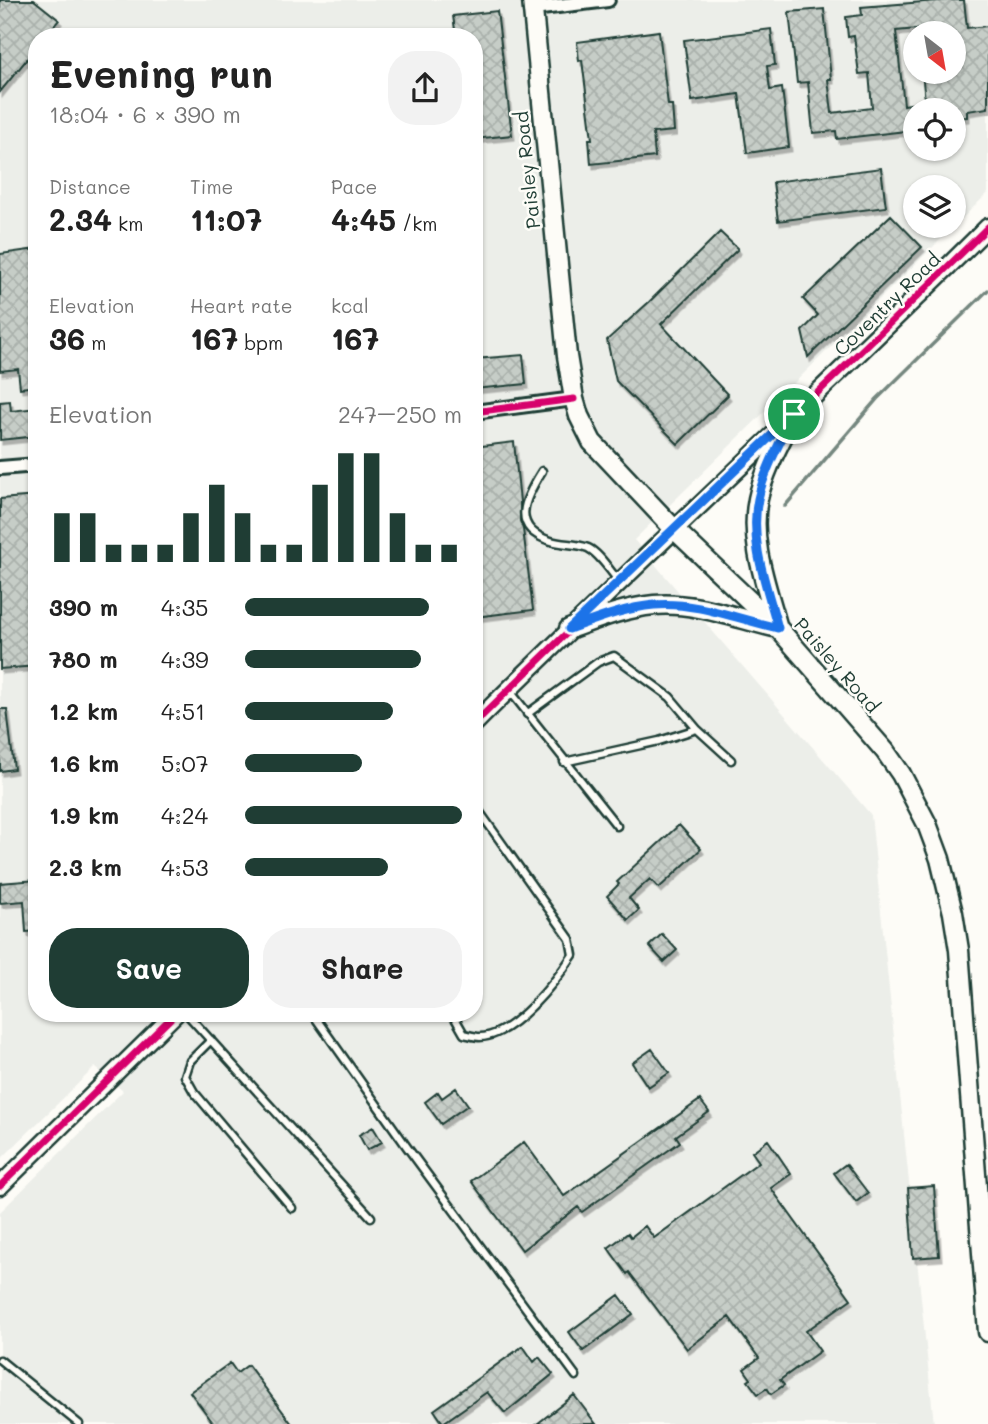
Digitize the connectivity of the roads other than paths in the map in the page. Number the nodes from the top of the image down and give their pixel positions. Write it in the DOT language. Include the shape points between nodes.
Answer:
graph roads {
  1 [pos="608,0"];
  2 [pos="532,4"];
  3 [pos="988,227"];
  4 [pos="574,399"];
  5 [pos="483,411"];
  6 [pos="794,414"];
  7 [pos="28,465"];
  8 [pos="0,468"];
  9 [pos="542,471"];
  10 [pos="674,529"];
  11 [pos="619,581"];
  12 [pos="778,628"];
  13 [pos="569,629"];
  14 [pos="509,690"];
  15 [pos="483,714"];
  16 [pos="527,714"];
  17 [pos="697,729"];
  18 [pos="731,760"];
  19 [pos="564,762"];
  20 [pos="483,817"];
  21 [pos="617,826"];
  22 [pos="167,1022"];
  23 [pos="194,1022"];
  24 [pos="318,1022"];
  25 [pos="457,1022"];
  26 [pos="211,1040"];
  27 [pos="0,1186"];
  28 [pos="292,1208"];
  29 [pos="371,1217"];
  30 [pos="988,1332"];
  31 [pos="0,1360"];
  32 [pos="576,1376"];
  33 [pos="79,1423"];
  1 -- 2 [label="street"];
  2 -- 4 [label="main road, Paisley Road"];
  3 -- 6 [label="street, Coventry Road"];
  4 -- 5 [label="street"];
  4 -- 10 [label="main road, Paisley Road" via="592,442"];
  6 -- 10 [label="street, Coventry Road"];
  6 -- 12 [label="main road" via="764,478 756,520 757,548"];
  7 -- 8 [label="street"];
  9 -- 11 [label="lane" via="524,507 529,529 551,541 592,550"];
  10 -- 11 [label="street, Coventry Road"];
  10 -- 12 [label="main road, Paisley Road"];
  11 -- 13 [label="street, Coventry Road"];
  12 -- 13 [label="main road" via="695,608 654,605"];
  12 -- 30 [label="main road, Paisley Road" via="885,751 914,798 940,859 959,950"];
  13 -- 14 [label="street, Coventry Road"];
  14 -- 15 [label="street, Coventry Road"];
  14 -- 16 [label="lane"];
  16 -- 17 [label="lane" via="598,662 614,656 670,697"];
  16 -- 19 [label="lane"];
  17 -- 18 [label="lane"];
  17 -- 19 [label="lane"];
  19 -- 21 [label="lane"];
  20 -- 25 [label="lane" via="570,939 573,955 555,982 508,1027 482,1037 464,1034"];
  22 -- 27 [label="street"];
  23 -- 26 [label="lane"];
  24 -- 32 [label="lane"];
  26 -- 28 [label="lane" via="190,1061 185,1076"];
  26 -- 29 [label="lane"];
  31 -- 33 [label="lane"];
}
